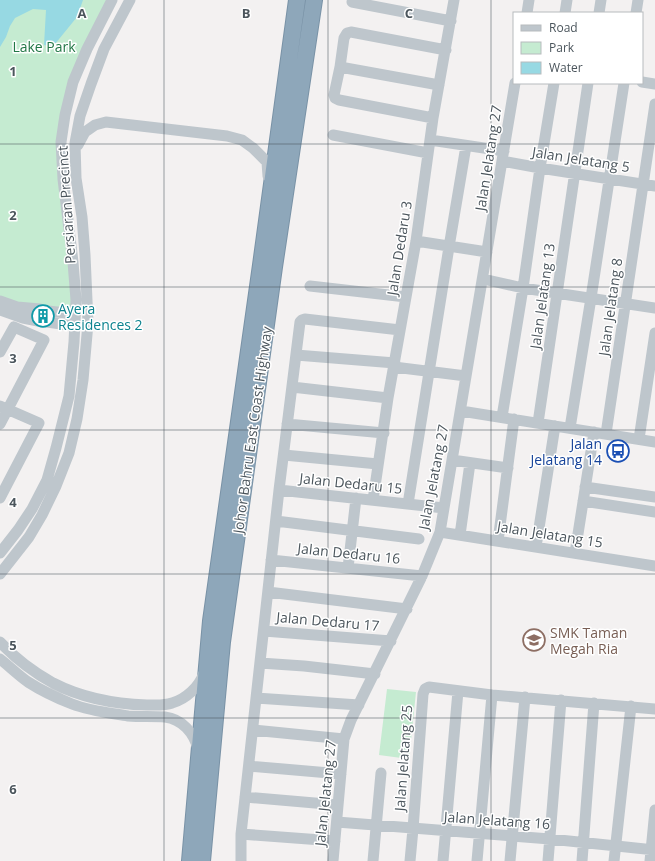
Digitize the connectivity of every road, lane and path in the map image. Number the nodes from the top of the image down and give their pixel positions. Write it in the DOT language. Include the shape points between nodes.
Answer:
graph roads {
  1 [pos="112,0"];
  2 [pos="130,0"];
  3 [pos="297,0"];
  4 [pos="314,0"];
  5 [pos="454,0"];
  6 [pos="529,0"];
  7 [pos="567,0"];
  8 [pos="601,0"];
  9 [pos="638,0"];
  10 [pos="352,2"];
  11 [pos="527,12"];
  12 [pos="565,12"];
  13 [pos="599,12"];
  14 [pos="636,12"];
  15 [pos="451,21"];
  16 [pos="446,50"];
  17 [pos="340,67"];
  18 [pos="643,82"];
  19 [pos="515,84"];
  20 [pos="554,84"];
  21 [pos="588,84"];
  22 [pos="624,84"];
  23 [pos="655,84"];
  24 [pos="439,85"];
  25 [pos="655,104"];
  26 [pos="433,118"];
  27 [pos="333,135"];
  28 [pos="430,140"];
  29 [pos="466,146"];
  30 [pos="76,150"];
  31 [pos="428,153"];
  32 [pos="503,156"];
  33 [pos="540,168"];
  34 [pos="575,174"];
  35 [pos="610,179"];
  36 [pos="643,184"];
  37 [pos="655,186"];
  38 [pos="269,206"];
  39 [pos="416,241"];
  40 [pos="449,246"];
  41 [pos="487,252"];
  42 [pos="483,279"];
  43 [pos="310,286"];
  44 [pos="523,288"];
  45 [pos="557,293"];
  46 [pos="406,298"];
  47 [pos="591,298"];
  48 [pos="0,301"];
  49 [pos="625,303"];
  50 [pos="655,308"];
  51 [pos="0,310"];
  52 [pos="75,314"];
  53 [pos="42,316"];
  54 [pos="75,326"];
  55 [pos="400,330"];
  56 [pos="655,333"];
  57 [pos="0,352"];
  58 [pos="296,355"];
  59 [pos="394,365"];
  60 [pos="430,372"];
  61 [pos="466,376"];
  62 [pos="292,387"];
  63 [pos="388,398"];
  64 [pos="4,407"];
  65 [pos="460,411"];
  66 [pos="502,417"];
  67 [pos="514,419"];
  68 [pos="538,423"];
  69 [pos="0,424"];
  70 [pos="288,424"];
  71 [pos="555,426"];
  72 [pos="570,428"];
  73 [pos="594,432"];
  74 [pos="384,433"];
  75 [pos="606,434"];
  76 [pos="639,439"];
  77 [pos="655,442"];
  78 [pos="284,455"];
  79 [pos="452,460"];
  80 [pos="470,463"];
  81 [pos="378,464"];
  82 [pos="508,468"];
  83 [pos="585,487"];
  84 [pos="279,490"];
  85 [pos="2,491"];
  86 [pos="655,497"];
  87 [pos="356,498"];
  88 [pos="373,500"];
  89 [pos="583,501"];
  90 [pos="408,504"];
  91 [pos="444,508"];
  92 [pos="655,512"];
  93 [pos="276,521"];
  94 [pos="352,530"];
  95 [pos="440,532"];
  96 [pos="460,535"];
  97 [pos="419,539"];
  98 [pos="498,541"];
  99 [pos="536,547"];
  100 [pos="0,553"];
  101 [pos="575,553"];
  102 [pos="272,560"];
  103 [pos="655,566"];
  104 [pos="348,568"];
  105 [pos="0,574"];
  106 [pos="422,576"];
  107 [pos="268,592"];
  108 [pos="407,609"];
  109 [pos="264,631"];
  110 [pos="391,641"];
  111 [pos="0,642"];
  112 [pos="0,659"];
  113 [pos="260,662"];
  114 [pos="207,664"];
  115 [pos="375,674"];
  116 [pos="458,691"];
  117 [pos="492,695"];
  118 [pos="525,697"];
  119 [pos="256,698"];
  120 [pos="561,700"];
  121 [pos="594,703"];
  122 [pos="360,705"];
  123 [pos="631,706"];
  124 [pos="655,709"];
  125 [pos="253,730"];
  126 [pos="344,739"];
  127 [pos="200,753"];
  128 [pos="249,766"];
  129 [pos="381,773"];
  130 [pos="341,774"];
  131 [pos="246,797"];
  132 [pos="338,805"];
  133 [pos="655,810"];
  134 [pos="337,822"];
  135 [pos="376,825"];
  136 [pos="413,829"];
  137 [pos="446,831"];
  138 [pos="241,834"];
  139 [pos="479,834"];
  140 [pos="512,836"];
  141 [pos="550,839"];
  142 [pos="335,841"];
  143 [pos="583,842"];
  144 [pos="615,846"];
  145 [pos="653,849"];
  146 [pos="190,861"];
  147 [pos="202,861"];
  148 [pos="241,861"];
  149 [pos="333,861"];
  150 [pos="373,861"];
  151 [pos="410,861"];
  152 [pos="443,861"];
  153 [pos="477,861"];
  154 [pos="510,861"];
  155 [pos="548,861"];
  156 [pos="582,861"];
  157 [pos="614,861"];
  158 [pos="650,861"];
  1 -- 52 [label="street, Persiaran Precinct" via="87,49 74,82 61,142 73,262"];
  2 -- 30 [label="street, Persiaran Precinct" via="104,49 90,84 80,116"];
  3 -- 38 [label="highway, Johor Bahru East Coast Highway"];
  4 -- 147 [label="highway, Johor Bahru East Coast Highway" via="274,266 224,634"];
  5 -- 15 [label="street, Jalan Dedaru 3"];
  6 -- 11 [label="street"];
  7 -- 12 [label="street"];
  8 -- 13 [label="street"];
  9 -- 14 [label="street"];
  10 -- 15 [label="street"];
  15 -- 16 [label="street, Jalan Dedaru 3"];
  16 -- 17 [label="street" via="351,32 344,38"];
  16 -- 24 [label="street, Jalan Dedaru 3"];
  17 -- 24 [label="street"];
  17 -- 26 [label="street" via="335,98"];
  18 -- 23 [label="street"];
  19 -- 32 [label="street, Jalan Jelatang 27"];
  20 -- 33 [label="street"];
  21 -- 34 [label="street, Jalan Jelatang 13"];
  22 -- 35 [label="street"];
  24 -- 26 [label="street, Jalan Dedaru 3"];
  25 -- 36 [label="street, Jalan Jelatang 8"];
  26 -- 28 [label="street, Jalan Dedaru 3"];
  27 -- 31 [label="street"];
  28 -- 29 [label="street, Jalan Jelatang 5"];
  28 -- 31 [label="street, Jalan Dedaru 3"];
  29 -- 32 [label="street, Jalan Jelatang 5"];
  29 -- 40 [label="street"];
  30 -- 38 [label="street" via="85,132 95,125 106,122 242,140 267,162"];
  30 -- 105 [label="street, Persiaran Precinct" via="88,323 77,419 56,486 42,515 29,537"];
  31 -- 39 [label="street, Jalan Dedaru 3"];
  32 -- 33 [label="street, Jalan Jelatang 5"];
  32 -- 41 [label="street, Jalan Jelatang 27"];
  33 -- 34 [label="street, Jalan Jelatang 5"];
  33 -- 44 [label="street"];
  34 -- 35 [label="street, Jalan Jelatang 5"];
  34 -- 45 [label="street, Jalan Jelatang 13"];
  35 -- 36 [label="street, Jalan Jelatang 5"];
  35 -- 47 [label="street"];
  36 -- 37 [label="street, Jalan Jelatang 5"];
  36 -- 49 [label="street, Jalan Jelatang 8"];
  38 -- 114 [label="highway, Johor Bahru East Coast Highway"];
  39 -- 40 [label="street"];
  39 -- 46 [label="street, Jalan Dedaru 3"];
  40 -- 41 [label="street"];
  40 -- 60 [label="street"];
  41 -- 42 [label="street, Jalan Jelatang 27"];
  42 -- 44 [label="street"];
  42 -- 61 [label="street, Jalan Jelatang 27"];
  43 -- 46 [label="street"];
  44 -- 45 [label="street"];
  44 -- 66 [label="street"];
  45 -- 47 [label="street"];
  45 -- 68 [label="street, Jalan Jelatang 13"];
  46 -- 55 [label="street, Jalan Dedaru 3"];
  47 -- 49 [label="street"];
  47 -- 72 [label="street"];
  48 -- 53 [label="street"];
  49 -- 50 [label="street"];
  49 -- 75 [label="street, Jalan Jelatang 8"];
  51 -- 53 [label="street"];
  52 -- 53 [label="street"];
  52 -- 54 [label="street, Persiaran Precinct"];
  53 -- 54 [label="street"];
  54 -- 100 [label="street, Persiaran Precinct" via="69,396 47,480 32,509"];
  55 -- 58 [label="street" via="305,319 300,322"];
  55 -- 59 [label="street, Jalan Dedaru 3"];
  56 -- 76 [label="street"];
  57 -- 64 [label="street" via="14,327 44,340"];
  58 -- 59 [label="street"];
  58 -- 62 [label="street"];
  59 -- 60 [label="street"];
  59 -- 63 [label="street, Jalan Dedaru 3"];
  60 -- 61 [label="street"];
  60 -- 90 [label="street"];
  61 -- 65 [label="street, Jalan Jelatang 27"];
  62 -- 63 [label="street"];
  62 -- 70 [label="street"];
  63 -- 74 [label="street, Jalan Dedaru 3"];
  64 -- 69 [label="street"];
  64 -- 85 [label="street" via="39,423"];
  65 -- 66 [label="street"];
  65 -- 79 [label="street, Jalan Jelatang 27"];
  66 -- 67 [label="street"];
  67 -- 68 [label="street"];
  67 -- 82 [label="street"];
  68 -- 71 [label="street"];
  70 -- 74 [label="street"];
  70 -- 78 [label="street"];
  71 -- 72 [label="street"];
  71 -- 99 [label="street"];
  72 -- 73 [label="street"];
  73 -- 75 [label="street"];
  73 -- 83 [label="street"];
  74 -- 81 [label="street, Jalan Dedaru 3"];
  75 -- 76 [label="street"];
  76 -- 77 [label="street"];
  78 -- 81 [label="street"];
  78 -- 84 [label="street"];
  79 -- 80 [label="street"];
  79 -- 91 [label="street, Jalan Jelatang 27"];
  80 -- 82 [label="street"];
  80 -- 96 [label="street"];
  81 -- 88 [label="street, Jalan Dedaru 3"];
  82 -- 98 [label="street"];
  83 -- 86 [label="street"];
  83 -- 89 [label="street"];
  84 -- 87 [label="street, Jalan Dedaru 15"];
  84 -- 93 [label="street"];
  87 -- 88 [label="street, Jalan Dedaru 15"];
  87 -- 94 [label="street"];
  88 -- 90 [label="street, Jalan Dedaru 15"];
  89 -- 92 [label="street"];
  89 -- 101 [label="street"];
  90 -- 91 [label="street, Jalan Dedaru 15"];
  91 -- 95 [label="street, Jalan Jelatang 27"];
  93 -- 94 [label="street"];
  93 -- 102 [label="street"];
  94 -- 97 [label="street"];
  94 -- 104 [label="street"];
  95 -- 96 [label="street, Jalan Jelatang 15"];
  95 -- 106 [label="street, Jalan Jelatang 27"];
  96 -- 98 [label="street, Jalan Jelatang 15"];
  98 -- 99 [label="street, Jalan Jelatang 15"];
  99 -- 101 [label="street, Jalan Jelatang 15"];
  101 -- 103 [label="street, Jalan Jelatang 15"];
  102 -- 104 [label="street, Jalan Dedaru 16"];
  102 -- 107 [label="street"];
  104 -- 106 [label="street, Jalan Dedaru 16"];
  106 -- 108 [label="street, Jalan Jelatang 27"];
  107 -- 108 [label="street"];
  107 -- 109 [label="street"];
  108 -- 110 [label="street, Jalan Jelatang 27"];
  109 -- 110 [label="street, Jalan Dedaru 17"];
  109 -- 113 [label="street"];
  110 -- 115 [label="street, Jalan Jelatang 27"];
  111 -- 114 [label="street" via="34,671 54,683 99,700 130,704 165,705 177,702 198,684"];
  112 -- 127 [label="street" via="28,682 73,704 128,716 166,717 181,723 193,735"];
  113 -- 115 [label="street"];
  113 -- 119 [label="street"];
  114 -- 127 [label="highway, Johor Bahru East Coast Highway"];
  115 -- 122 [label="street, Jalan Jelatang 27"];
  116 -- 117 [label="street"];
  116 -- 136 [label="street, Jalan Jelatang 25" via="429,687 423,694"];
  116 -- 137 [label="street"];
  117 -- 118 [label="street"];
  117 -- 139 [label="street"];
  118 -- 120 [label="street"];
  118 -- 140 [label="street"];
  119 -- 122 [label="street"];
  119 -- 125 [label="street"];
  120 -- 121 [label="street"];
  120 -- 141 [label="street"];
  121 -- 123 [label="street"];
  121 -- 143 [label="street"];
  122 -- 126 [label="street, Jalan Jelatang 27"];
  123 -- 124 [label="street"];
  123 -- 144 [label="street"];
  125 -- 126 [label="street"];
  125 -- 128 [label="street"];
  126 -- 130 [label="street, Jalan Jelatang 27"];
  127 -- 146 [label="highway, Johor Bahru East Coast Highway"];
  128 -- 130 [label="street"];
  128 -- 131 [label="street"];
  129 -- 135 [label="street"];
  130 -- 132 [label="street, Jalan Jelatang 27"];
  131 -- 132 [label="street"];
  131 -- 138 [label="street"];
  132 -- 134 [label="street, Jalan Jelatang 27"];
  133 -- 145 [label="street"];
  134 -- 135 [label="street, Jalan Jelatang 16"];
  134 -- 142 [label="street, Jalan Jelatang 27"];
  135 -- 136 [label="street, Jalan Jelatang 16"];
  135 -- 150 [label="street"];
  136 -- 137 [label="street, Jalan Jelatang 16"];
  136 -- 151 [label="street, Jalan Jelatang 25"];
  137 -- 139 [label="street, Jalan Jelatang 16"];
  137 -- 152 [label="street"];
  138 -- 142 [label="street"];
  138 -- 148 [label="street"];
  139 -- 140 [label="street, Jalan Jelatang 16"];
  139 -- 153 [label="street"];
  140 -- 141 [label="street, Jalan Jelatang 16"];
  140 -- 154 [label="street"];
  141 -- 143 [label="street, Jalan Jelatang 16"];
  141 -- 155 [label="street"];
  142 -- 149 [label="street, Jalan Jelatang 27"];
  143 -- 144 [label="street, Jalan Jelatang 16"];
  143 -- 156 [label="street"];
  144 -- 145 [label="street, Jalan Jelatang 16"];
  144 -- 157 [label="street"];
  145 -- 158 [label="street"];
}
